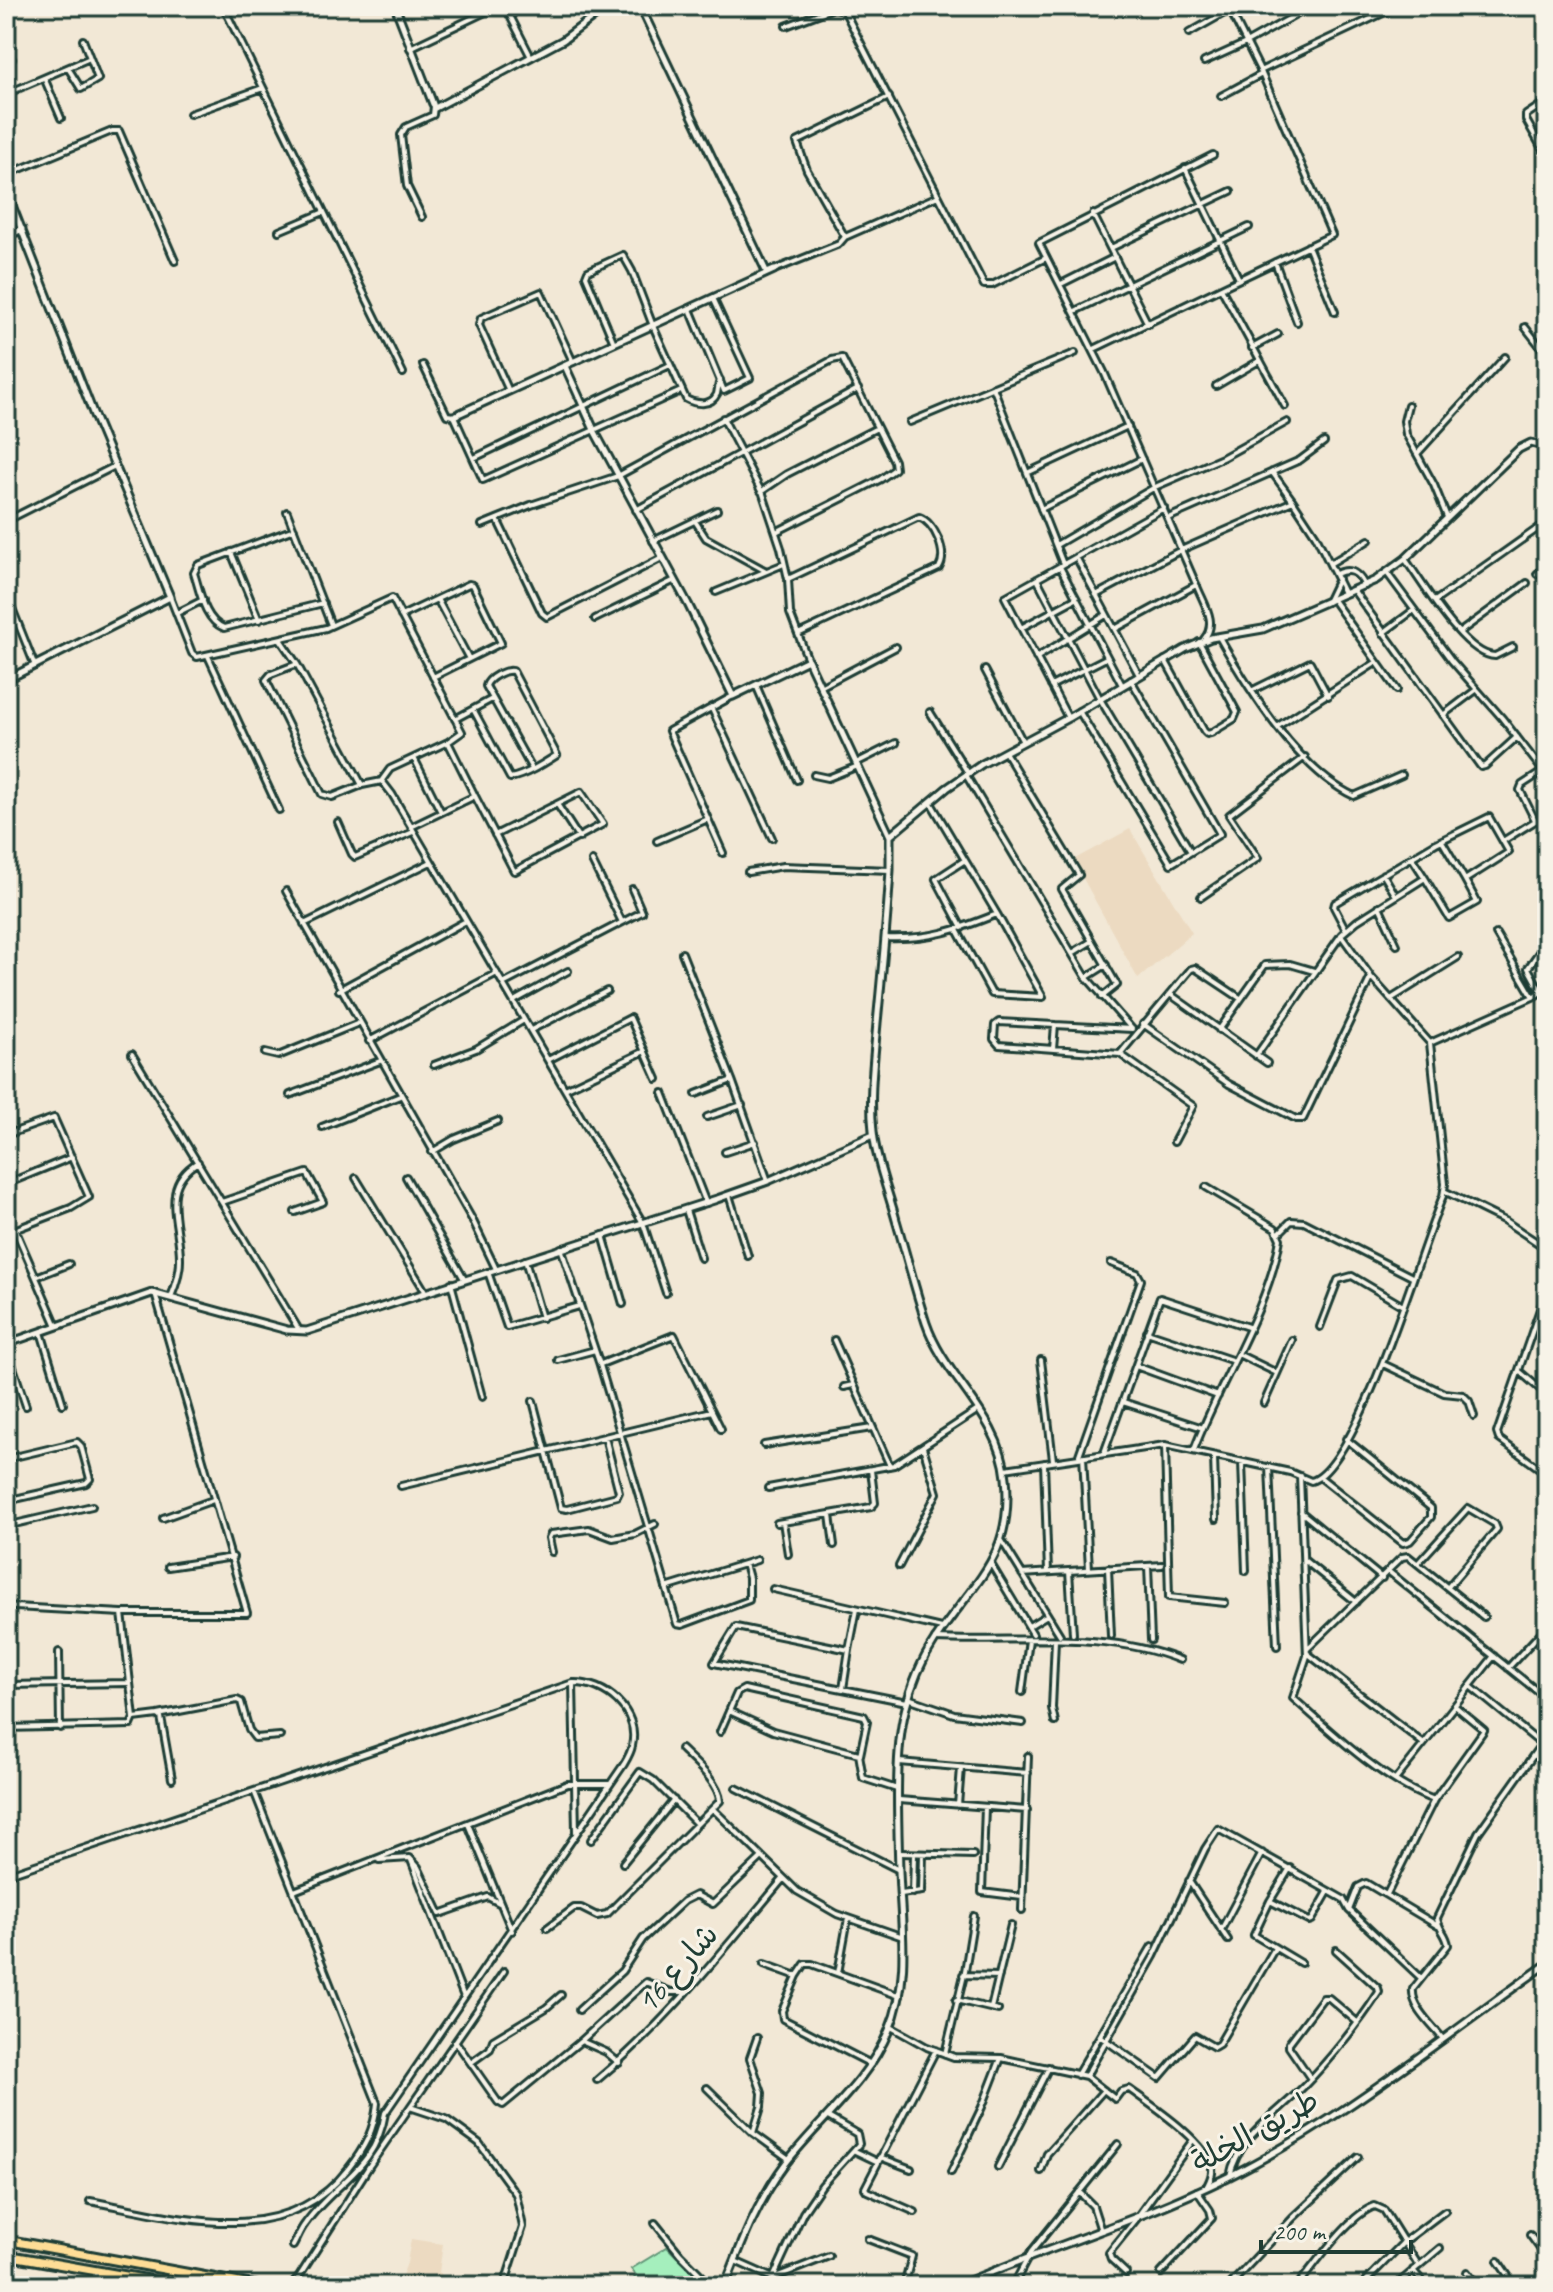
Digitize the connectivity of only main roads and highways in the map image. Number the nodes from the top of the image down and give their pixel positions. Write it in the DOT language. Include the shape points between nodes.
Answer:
graph roads {
  1 [pos="6,2240"];
  2 [pos="6,2255"];
  3 [pos="165,2284"];
  4 [pos="183,2286"];
  5 [pos="254,2286"];
  1 -- 5 [label="highway"];
  2 -- 3 [label="highway"];
  3 -- 4 [label="highway"];
}
